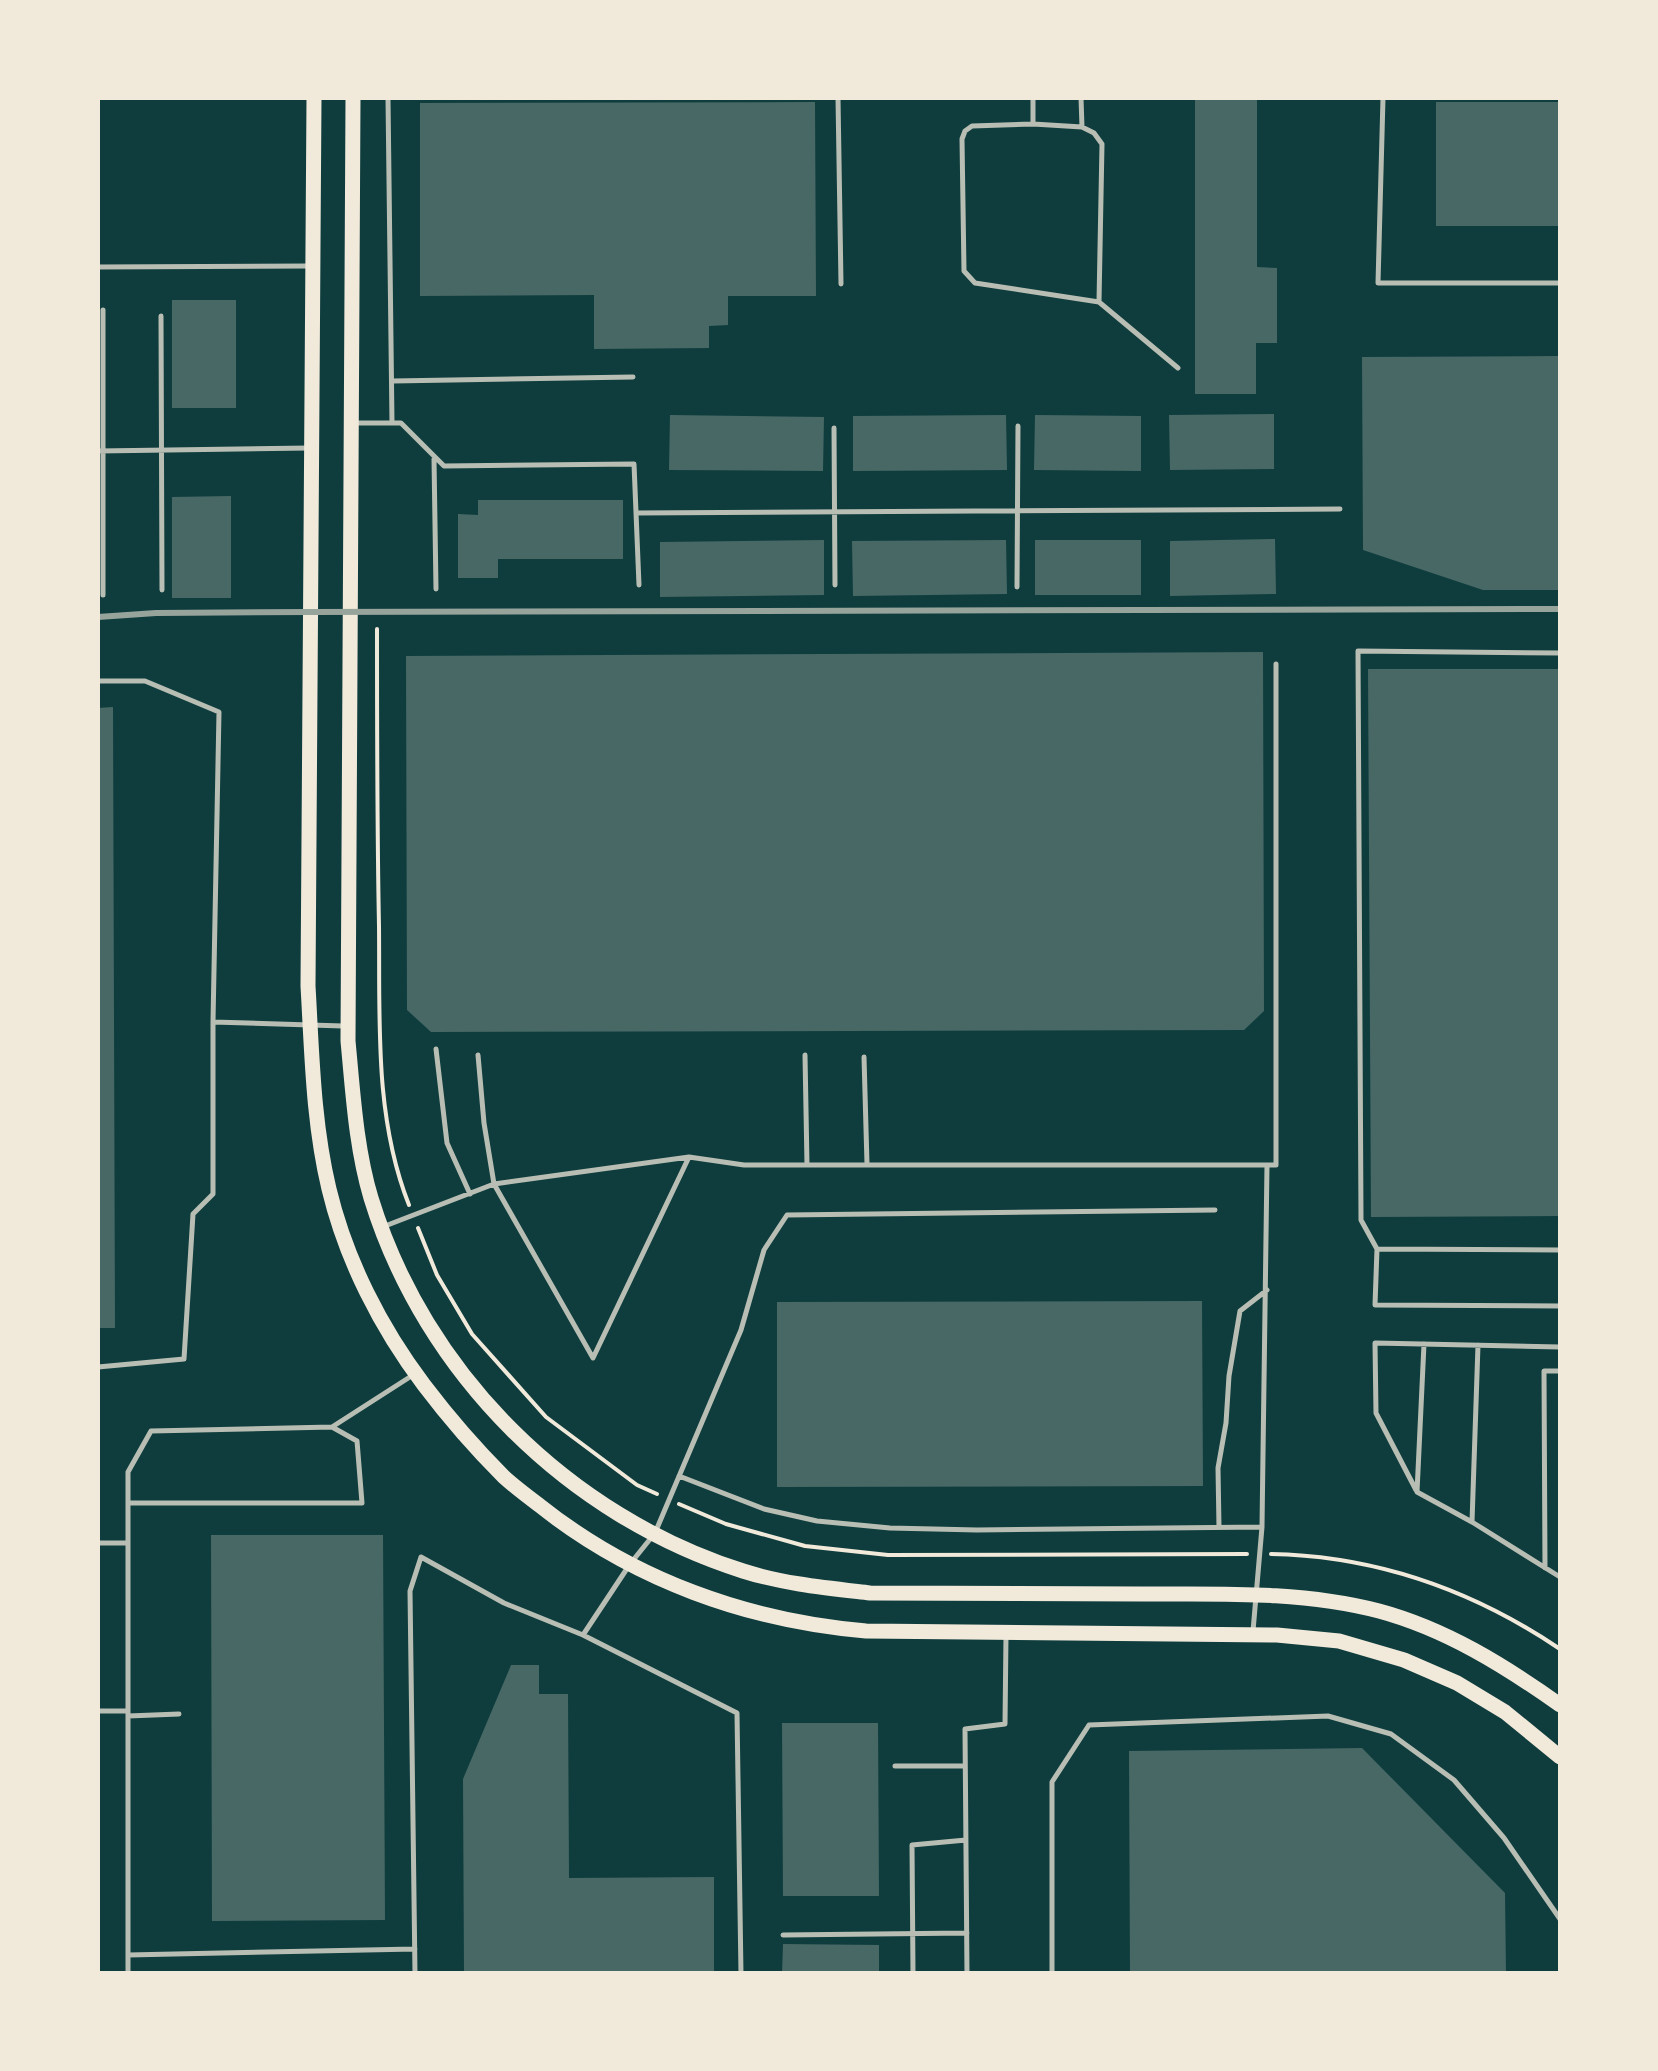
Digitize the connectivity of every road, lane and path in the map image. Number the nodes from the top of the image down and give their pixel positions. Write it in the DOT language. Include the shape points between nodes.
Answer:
graph roads {
  1 [pos="314,98"];
  2 [pos="353,98"];
  3 [pos="388,98"];
  4 [pos="838,98"];
  5 [pos="1033,98"];
  6 [pos="1081,98"];
  7 [pos="1383,98"];
  8 [pos="1033,124"];
  9 [pos="1082,126"];
  10 [pos="313,266"];
  11 [pos="98,267"];
  12 [pos="1560,283"];
  13 [pos="842,284"];
  14 [pos="1100,302"];
  15 [pos="103,310"];
  16 [pos="161,316"];
  17 [pos="1178,368"];
  18 [pos="633,377"];
  19 [pos="393,382"];
  20 [pos="351,423"];
  21 [pos="392,424"];
  22 [pos="1018,426"];
  23 [pos="834,428"];
  24 [pos="312,441"];
  25 [pos="160,450"];
  26 [pos="101,451"];
  27 [pos="434,456"];
  28 [pos="1340,509"];
  29 [pos="1017,511"];
  30 [pos="836,512"];
  31 [pos="636,513"];
  32 [pos="639,585"];
  33 [pos="834,585"];
  34 [pos="1018,587"];
  35 [pos="436,589"];
  36 [pos="162,590"];
  37 [pos="103,596"];
  38 [pos="376,629"];
  39 [pos="1560,654"];
  40 [pos="1276,664"];
  41 [pos="98,681"];
  42 [pos="213,1022"];
  43 [pos="310,1024"];
  44 [pos="348,1026"];
  45 [pos="436,1049"];
  46 [pos="478,1055"];
  47 [pos="805,1055"];
  48 [pos="864,1057"];
  49 [pos="688,1158"];
  50 [pos="807,1165"];
  51 [pos="867,1165"];
  52 [pos="1267,1165"];
  53 [pos="494,1184"];
  54 [pos="470,1194"];
  55 [pos="1215,1210"];
  56 [pos="413,1215"];
  57 [pos="382,1227"];
  58 [pos="1377,1248"];
  59 [pos="1560,1250"];
  60 [pos="1267,1290"];
  61 [pos="1560,1306"];
  62 [pos="1424,1344"];
  63 [pos="1478,1345"];
  64 [pos="1560,1347"];
  65 [pos="98,1367"];
  66 [pos="1560,1371"];
  67 [pos="416,1374"];
  68 [pos="332,1428"];
  69 [pos="679,1476"];
  70 [pos="1417,1492"];
  71 [pos="669,1500"];
  72 [pos="128,1504"];
  73 [pos="1472,1522"];
  74 [pos="1219,1526"];
  75 [pos="1262,1526"];
  76 [pos="655,1533"];
  77 [pos="98,1542"];
  78 [pos="127,1543"];
  79 [pos="1260,1554"];
  80 [pos="630,1564"];
  81 [pos="1545,1568"];
  82 [pos="1560,1577"];
  83 [pos="1256,1594"];
  84 [pos="1006,1632"];
  85 [pos="1253,1634"];
  86 [pos="582,1635"];
  87 [pos="1560,1649"];
  88 [pos="1560,1705"];
  89 [pos="98,1712"];
  90 [pos="128,1714"];
  91 [pos="179,1714"];
  92 [pos="1560,1757"];
  93 [pos="895,1766"];
  94 [pos="966,1766"];
  95 [pos="966,1840"];
  96 [pos="1560,1919"];
  97 [pos="913,1933"];
  98 [pos="967,1933"];
  99 [pos="783,1934"];
  100 [pos="415,1949"];
  101 [pos="128,1955"];
  102 [pos="128,1974"];
  103 [pos="415,1974"];
  104 [pos="741,1974"];
  105 [pos="913,1974"];
  106 [pos="968,1974"];
  107 [pos="1052,1974"];
  1 -- 10 [label="main road"];
  2 -- 20 [label="main road"];
  3 -- 19 [label="lane"];
  4 -- 13 [label="lane"];
  5 -- 8 [label="lane"];
  6 -- 9 [label="lane"];
  7 -- 12 [label="lane" via="1378,283"];
  8 -- 9 [label="lane"];
  8 -- 14 [label="lane" via="965,131 964,271 975,283"];
  9 -- 14 [label="lane" via="1102,144"];
  10 -- 11 [label="lane"];
  10 -- 24 [label="main road"];
  14 -- 17 [label="lane"];
  15 -- 26 [label="lane"];
  16 -- 25 [label="lane"];
  18 -- 19 [label="lane"];
  19 -- 21 [label="lane"];
  20 -- 21 [label="lane"];
  20 -- 44 [label="main road"];
  21 -- 27 [label="lane" via="401,424"];
  22 -- 29 [label="lane"];
  23 -- 30 [label="lane"];
  24 -- 25 [label="lane"];
  24 -- 43 [label="main road"];
  25 -- 26 [label="lane"];
  25 -- 36 [label="lane"];
  26 -- 37 [label="lane"];
  27 -- 31 [label="lane" via="444,466 634,464"];
  27 -- 35 [label="lane"];
  28 -- 29 [label="lane"];
  29 -- 30 [label="lane"];
  29 -- 34 [label="lane"];
  30 -- 31 [label="lane"];
  30 -- 33 [label="lane"];
  31 -- 32 [label="lane"];
  38 -- 56 [label="path" via="384,1109"];
  39 -- 58 [label="lane" via="1358,651 1362,1220"];
  40 -- 52 [label="lane" via="1276,1165"];
  41 -- 42 [label="lane" via="145,681 218,712"];
  42 -- 43 [label="lane"];
  42 -- 65 [label="lane" via="213,1194 193,1214 184,1359"];
  43 -- 44 [label="lane"];
  43 -- 67 [label="main road" via="314,1102 344,1239 373,1306"];
  44 -- 57 [label="main road" via="355,1117"];
  45 -- 54 [label="lane" via="448,1143"];
  46 -- 53 [label="lane"];
  47 -- 50 [label="lane"];
  48 -- 51 [label="lane"];
  49 -- 50 [label="lane"];
  49 -- 53 [label="lane"];
  49 -- 53 [label="lane" via="593,1358"];
  50 -- 51 [label="lane"];
  51 -- 52 [label="lane"];
  52 -- 60 [label="lane"];
  53 -- 54 [label="lane"];
  54 -- 56 [label="lane"];
  55 -- 69 [label="lane" via="787,1215 764,1250 740,1330"];
  56 -- 57 [label="lane"];
  56 -- 71 [label="path" via="436,1275 472,1334 534,1404 637,1485"];
  57 -- 76 [label="main road" via="426,1321 504,1423 599,1503"];
  58 -- 59 [label="lane"];
  58 -- 61 [label="lane" via="1375,1305"];
  60 -- 74 [label="lane" via="1240,1310 1218,1468"];
  60 -- 75 [label="lane"];
  62 -- 63 [label="lane"];
  62 -- 70 [label="lane"];
  62 -- 70 [label="lane" via="1375,1343 1376,1413"];
  63 -- 64 [label="lane"];
  63 -- 73 [label="lane"];
  66 -- 81 [label="lane" via="1544,1371"];
  67 -- 68 [label="lane"];
  67 -- 80 [label="main road" via="506,1479"];
  68 -- 72 [label="lane" via="151,1431 128,1472"];
  68 -- 72 [label="lane" via="357,1441 362,1504"];
  69 -- 71 [label="lane"];
  69 -- 74 [label="lane" via="764,1510 890,1528"];
  70 -- 73 [label="lane"];
  71 -- 76 [label="lane"];
  71 -- 79 [label="path" via="805,1546 888,1555"];
  72 -- 78 [label="lane"];
  73 -- 81 [label="lane"];
  74 -- 75 [label="lane"];
  75 -- 79 [label="lane"];
  76 -- 80 [label="lane"];
  76 -- 83 [label="main road" via="744,1571 870,1593"];
  77 -- 78 [label="lane"];
  78 -- 90 [label="lane"];
  79 -- 83 [label="lane"];
  79 -- 87 [label="path" via="1374,1565 1521,1622"];
  80 -- 84 [label="main road" via="759,1615 825,1628"];
  80 -- 86 [label="lane"];
  81 -- 82 [label="lane"];
  83 -- 85 [label="lane"];
  83 -- 88 [label="main road" via="1382,1612 1495,1662"];
  84 -- 85 [label="main road"];
  84 -- 94 [label="lane" via="1005,1724 965,1729"];
  85 -- 92 [label="main road" via="1339,1641 1404,1660 1506,1712"];
  86 -- 100 [label="lane" via="504,1603 421,1557 410,1591"];
  86 -- 104 [label="lane" via="737,1713"];
  89 -- 90 [label="lane"];
  90 -- 91 [label="lane"];
  90 -- 101 [label="lane"];
  93 -- 94 [label="lane"];
  94 -- 95 [label="lane"];
  95 -- 97 [label="lane" via="912,1845"];
  95 -- 98 [label="lane"];
  96 -- 107 [label="lane" via="1454,1780 1391,1734 1328,1716 1089,1726 1052,1782"];
  97 -- 98 [label="lane"];
  97 -- 99 [label="lane"];
  97 -- 105 [label="lane"];
  98 -- 106 [label="lane"];
  100 -- 101 [label="lane"];
  100 -- 103 [label="lane"];
  101 -- 102 [label="lane"];
}
